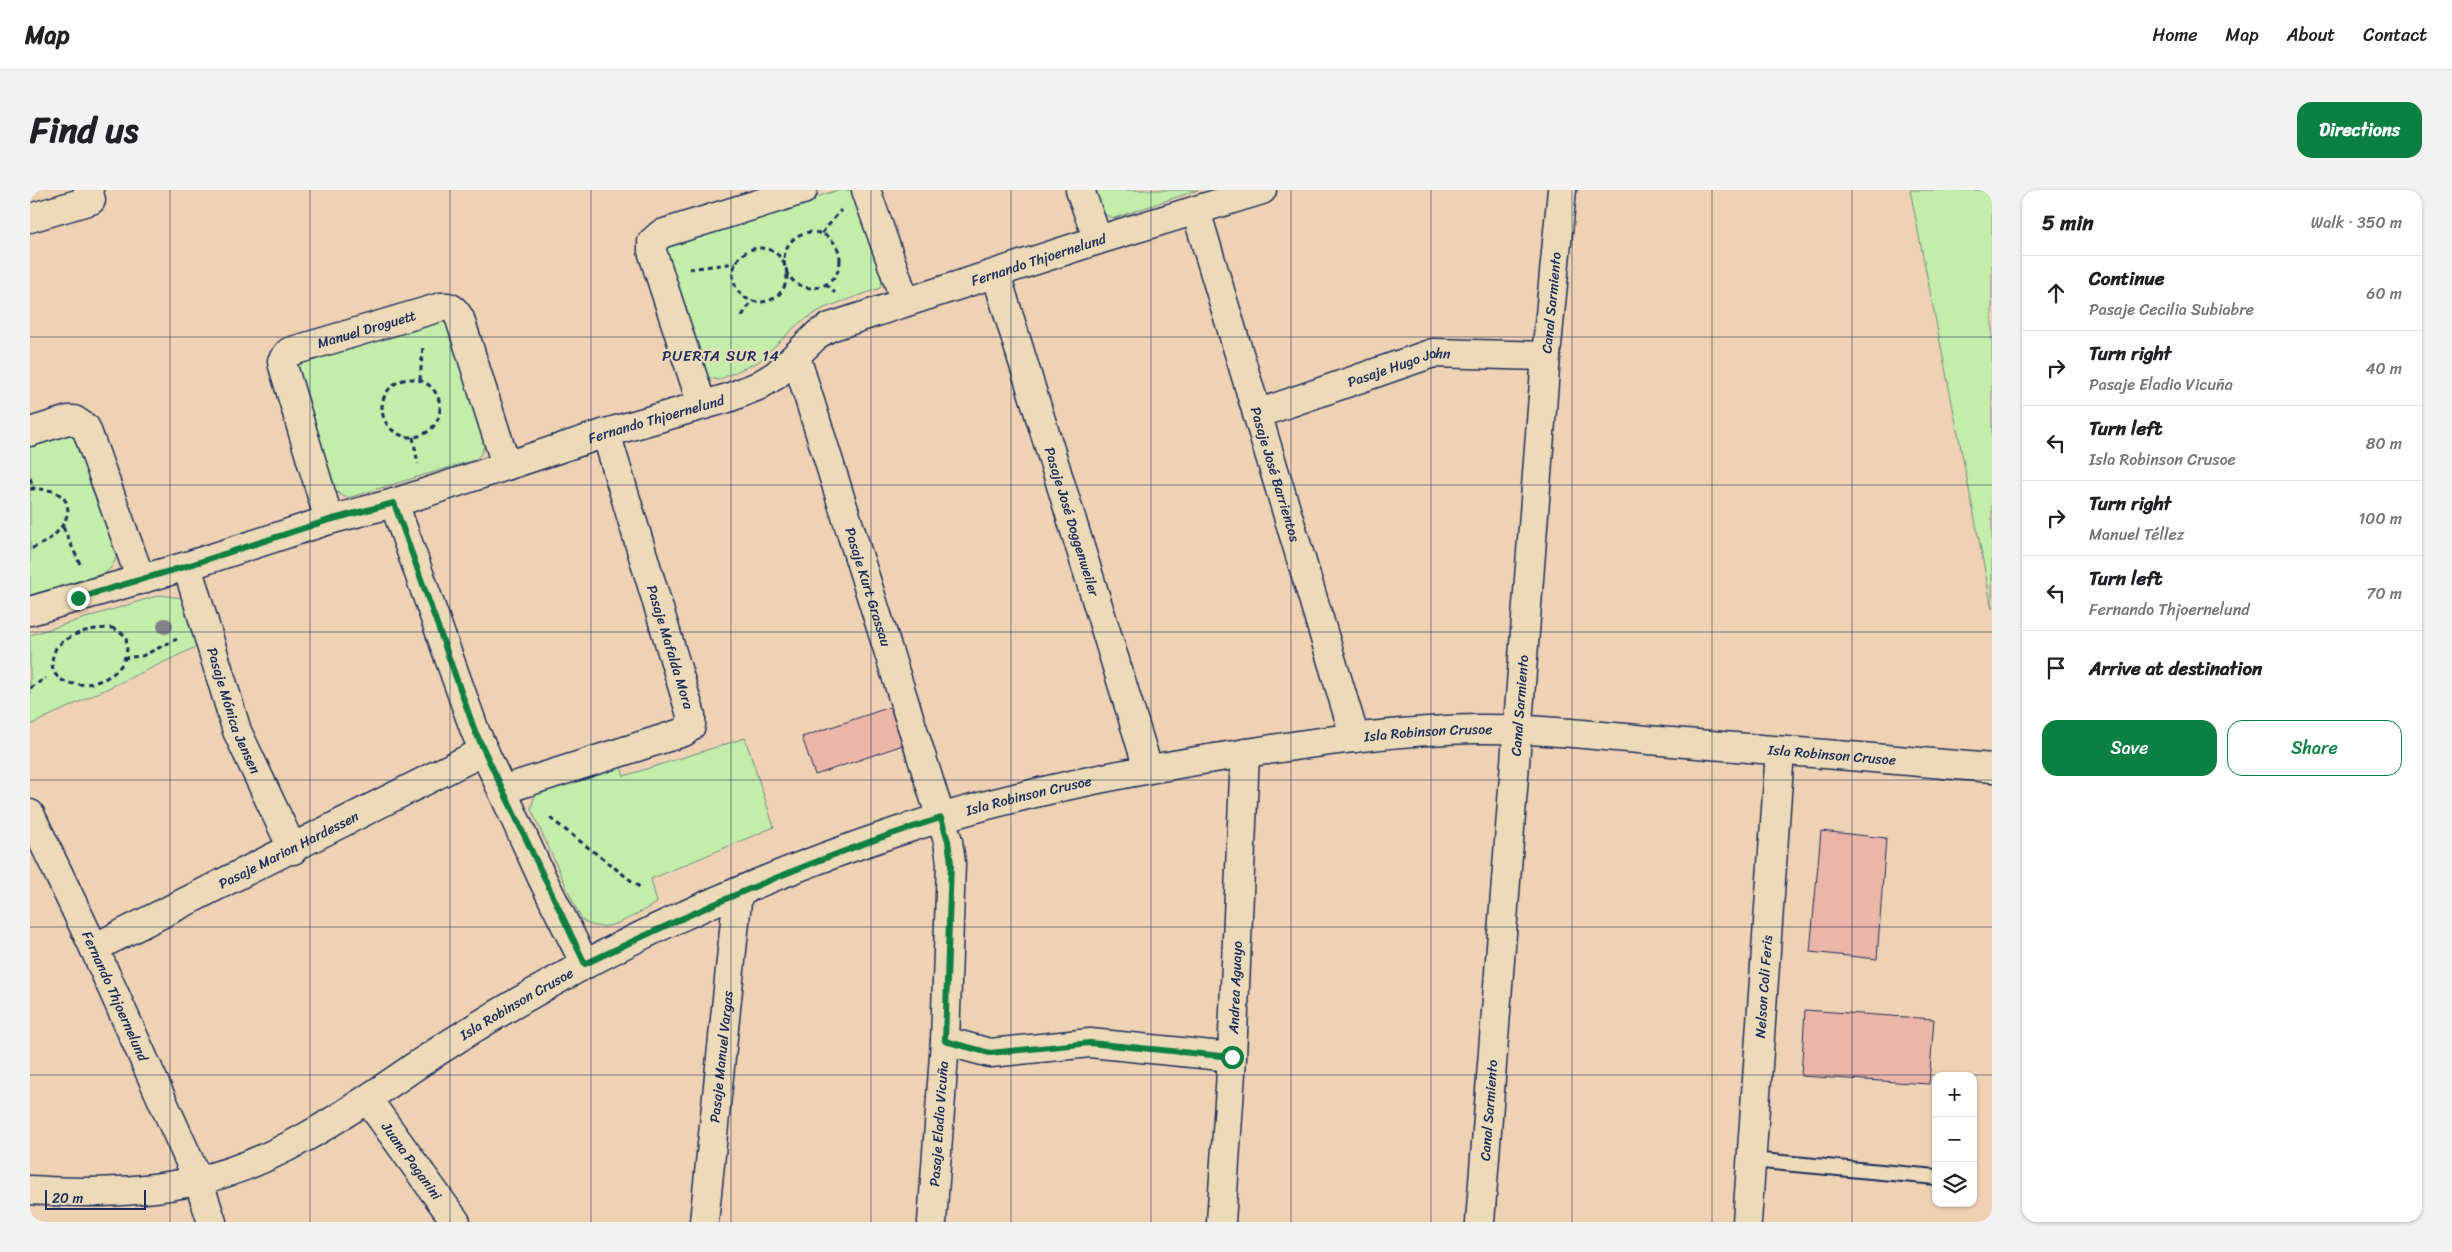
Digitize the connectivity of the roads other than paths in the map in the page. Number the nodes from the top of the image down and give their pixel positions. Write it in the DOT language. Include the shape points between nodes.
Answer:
graph roads {
  1 [pos="88,190"];
  2 [pos="803,190"];
  3 [pos="866,190"];
  4 [pos="1080,190"];
  5 [pos="1262,190"];
  6 [pos="1562,190"];
  7 [pos="1196,211"];
  8 [pos="30,218"];
  9 [pos="1098,240"];
  10 [pos="996,274"];
  11 [pos="905,301"];
  12 [pos="1546,356"];
  13 [pos="796,357"];
  14 [pos="702,405"];
  15 [pos="1257,414"];
  16 [pos="30,432"];
  17 [pos="606,433"];
  18 [pos="506,465"];
  19 [pos="394,503"];
  20 [pos="329,520"];
  21 [pos="187,566"];
  22 [pos="141,580"];
  23 [pos="30,611"];
  24 [pos="1518,730"];
  25 [pos="1355,738"];
  26 [pos="1780,751"];
  27 [pos="484,752"];
  28 [pos="1245,753"];
  29 [pos="1148,768"];
  30 [pos="1992,768"];
  31 [pos="502,790"];
  32 [pos="30,814"];
  33 [pos="941,818"];
  34 [pos="293,850"];
  35 [pos="738,892"];
  36 [pos="94,948"];
  37 [pos="585,964"];
  38 [pos="945,1041"];
  39 [pos="1232,1057"];
  40 [pos="368,1100"];
  41 [pos="1751,1160"];
  42 [pos="1932,1177"];
  43 [pos="198,1180"];
  44 [pos="30,1190"];
  45 [pos="212,1222"];
  46 [pos="456,1222"];
  47 [pos="704,1222"];
  48 [pos="932,1222"];
  49 [pos="1221,1222"];
  50 [pos="1480,1222"];
  51 [pos="1747,1222"];
  1 -- 8 [label="street" via="91,200"];
  2 -- 14 [label="street" via="656,237 651,246"];
  3 -- 11 [label="street"];
  4 -- 9 [label="street"];
  5 -- 7 [label="street, Fernando Thjoernelund"];
  6 -- 12 [label="street, Canal Sarmiento"];
  7 -- 9 [label="street, Fernando Thjoernelund"];
  7 -- 15 [label="street, Pasaje José Barrientos"];
  9 -- 10 [label="street, Fernando Thjoernelund"];
  10 -- 11 [label="street, Fernando Thjoernelund"];
  10 -- 29 [label="street, Pasaje José Doggenweiler"];
  11 -- 13 [label="street, Fernando Thjoernelund" via="830,327 818,334"];
  12 -- 15 [label="street, Pasaje Hugo John" via="1433,353"];
  12 -- 24 [label="street, Canal Sarmiento"];
  13 -- 14 [label="street, Fernando Thjoernelund" via="766,382"];
  13 -- 33 [label="street, Pasaje Kurt Grassau"];
  14 -- 17 [label="street, Fernando Thjoernelund"];
  15 -- 25 [label="street, Pasaje José Barrientos"];
  16 -- 22 [label="street" via="68,420 86,428"];
  17 -- 18 [label="street, Fernando Thjoernelund"];
  17 -- 31 [label="street, Pasaje Mafalda Mora" via="691,715 691,726 684,732"];
  18 -- 19 [label="street, Fernando Thjoernelund"];
  18 -- 20 [label="street, Manuel Droguett" via="460,319 453,308 448,306 288,352 282,361 283,366"];
  19 -- 20 [label="street, Fernando Thjoernelund"];
  19 -- 27 [label="street"];
  20 -- 21 [label="street, Fernando Thjoernelund"];
  21 -- 22 [label="street, Fernando Thjoernelund"];
  21 -- 34 [label="street, Pasaje Mónica Jensen" via="236,731"];
  22 -- 23 [label="street, Fernando Thjoernelund"];
  24 -- 25 [label="street, Isla Robinson Crusoe" via="1458,730"];
  24 -- 26 [label="street, Isla Robinson Crusoe"];
  24 -- 50 [label="street, Canal Sarmiento"];
  25 -- 28 [label="street, Isla Robinson Crusoe"];
  26 -- 30 [label="street, Isla Robinson Crusoe"];
  26 -- 41 [label="street, Nelson Coli Feris"];
  27 -- 31 [label="street"];
  27 -- 34 [label="street, Pasaje Marion Hardessen"];
  28 -- 29 [label="street, Isla Robinson Crusoe"];
  28 -- 39 [label="street, Andrea Aguayo"];
  29 -- 33 [label="street, Isla Robinson Crusoe"];
  31 -- 37 [label="street"];
  32 -- 36 [label="street, Fernando Thjoernelund"];
  33 -- 35 [label="street, Isla Robinson Crusoe" via="848,849"];
  33 -- 38 [label="street, Pasaje Eladio Vicuña" via="951,863"];
  34 -- 36 [label="street, Pasaje Marion Hardessen"];
  35 -- 37 [label="street, Isla Robinson Crusoe"];
  35 -- 47 [label="street, Pasaje Manuel Vargas"];
  36 -- 43 [label="street, Fernando Thjoernelund"];
  37 -- 40 [label="street, Isla Robinson Crusoe" via="414,1067"];
  38 -- 39 [label="street" via="990,1053 1090,1043"];
  38 -- 48 [label="street, Pasaje Eladio Vicuña"];
  39 -- 49 [label="street, Andrea Aguayo"];
  40 -- 43 [label="street, Isla Robinson Crusoe" via="276,1151"];
  40 -- 46 [label="street, Juana Paganini"];
  41 -- 42 [label="lane"];
  41 -- 51 [label="street, Nelson Coli Feris"];
  43 -- 44 [label="street, Isla Robinson Crusoe" via="124,1191"];
  43 -- 45 [label="street, Fernando Thjoernelund"];
}
